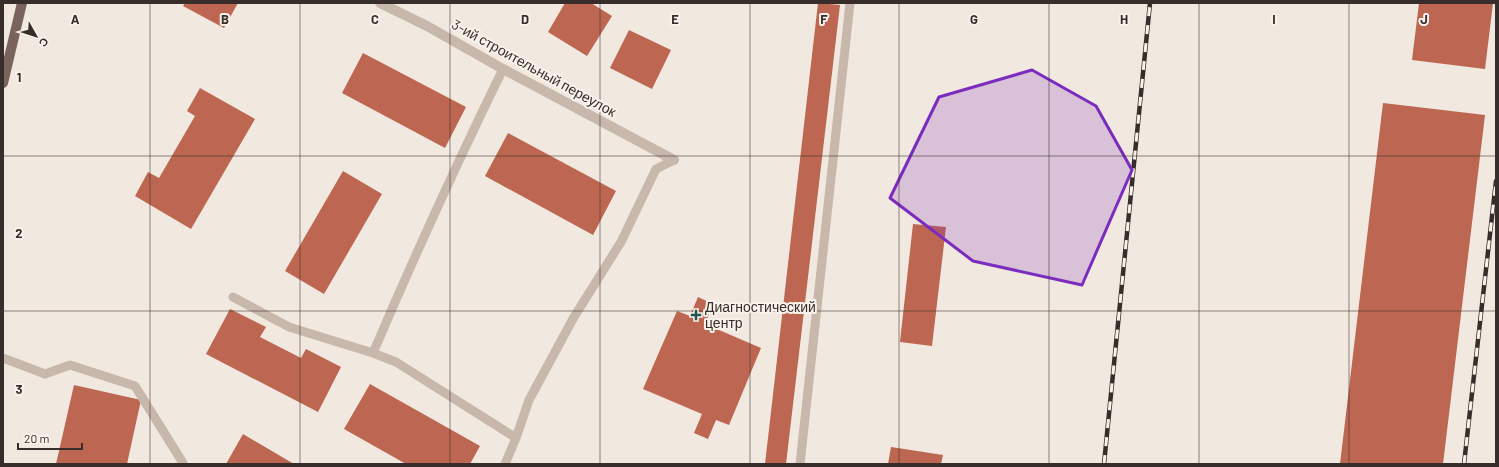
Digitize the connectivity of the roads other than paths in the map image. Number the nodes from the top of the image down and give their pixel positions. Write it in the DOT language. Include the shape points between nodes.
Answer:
graph roads {
  1 [pos="22,3"];
  2 [pos="380,3"];
  3 [pos="850,3"];
  4 [pos="503,69"];
  5 [pos="3,83"];
  6 [pos="674,160"];
  7 [pos="233,297"];
  8 [pos="373,353"];
  9 [pos="3,358"];
  10 [pos="516,438"];
  11 [pos="183,463"];
  12 [pos="505,464"];
  13 [pos="800,464"];
  1 -- 5 [label="main road"];
  2 -- 4 [label="street, 3-ий строительный переулок"];
  3 -- 13 [label="lane"];
  4 -- 6 [label="street, 3-ий строительный переулок"];
  4 -- 8 [label="lane" via="458,160"];
  6 -- 10 [label="lane" via="656,169 621,242 574,317 529,400"];
  7 -- 8 [label="lane" via="289,327"];
  8 -- 10 [label="lane" via="396,362"];
  9 -- 11 [label="lane" via="45,374 70,365 135,386"];
  10 -- 12 [label="lane"];
}
